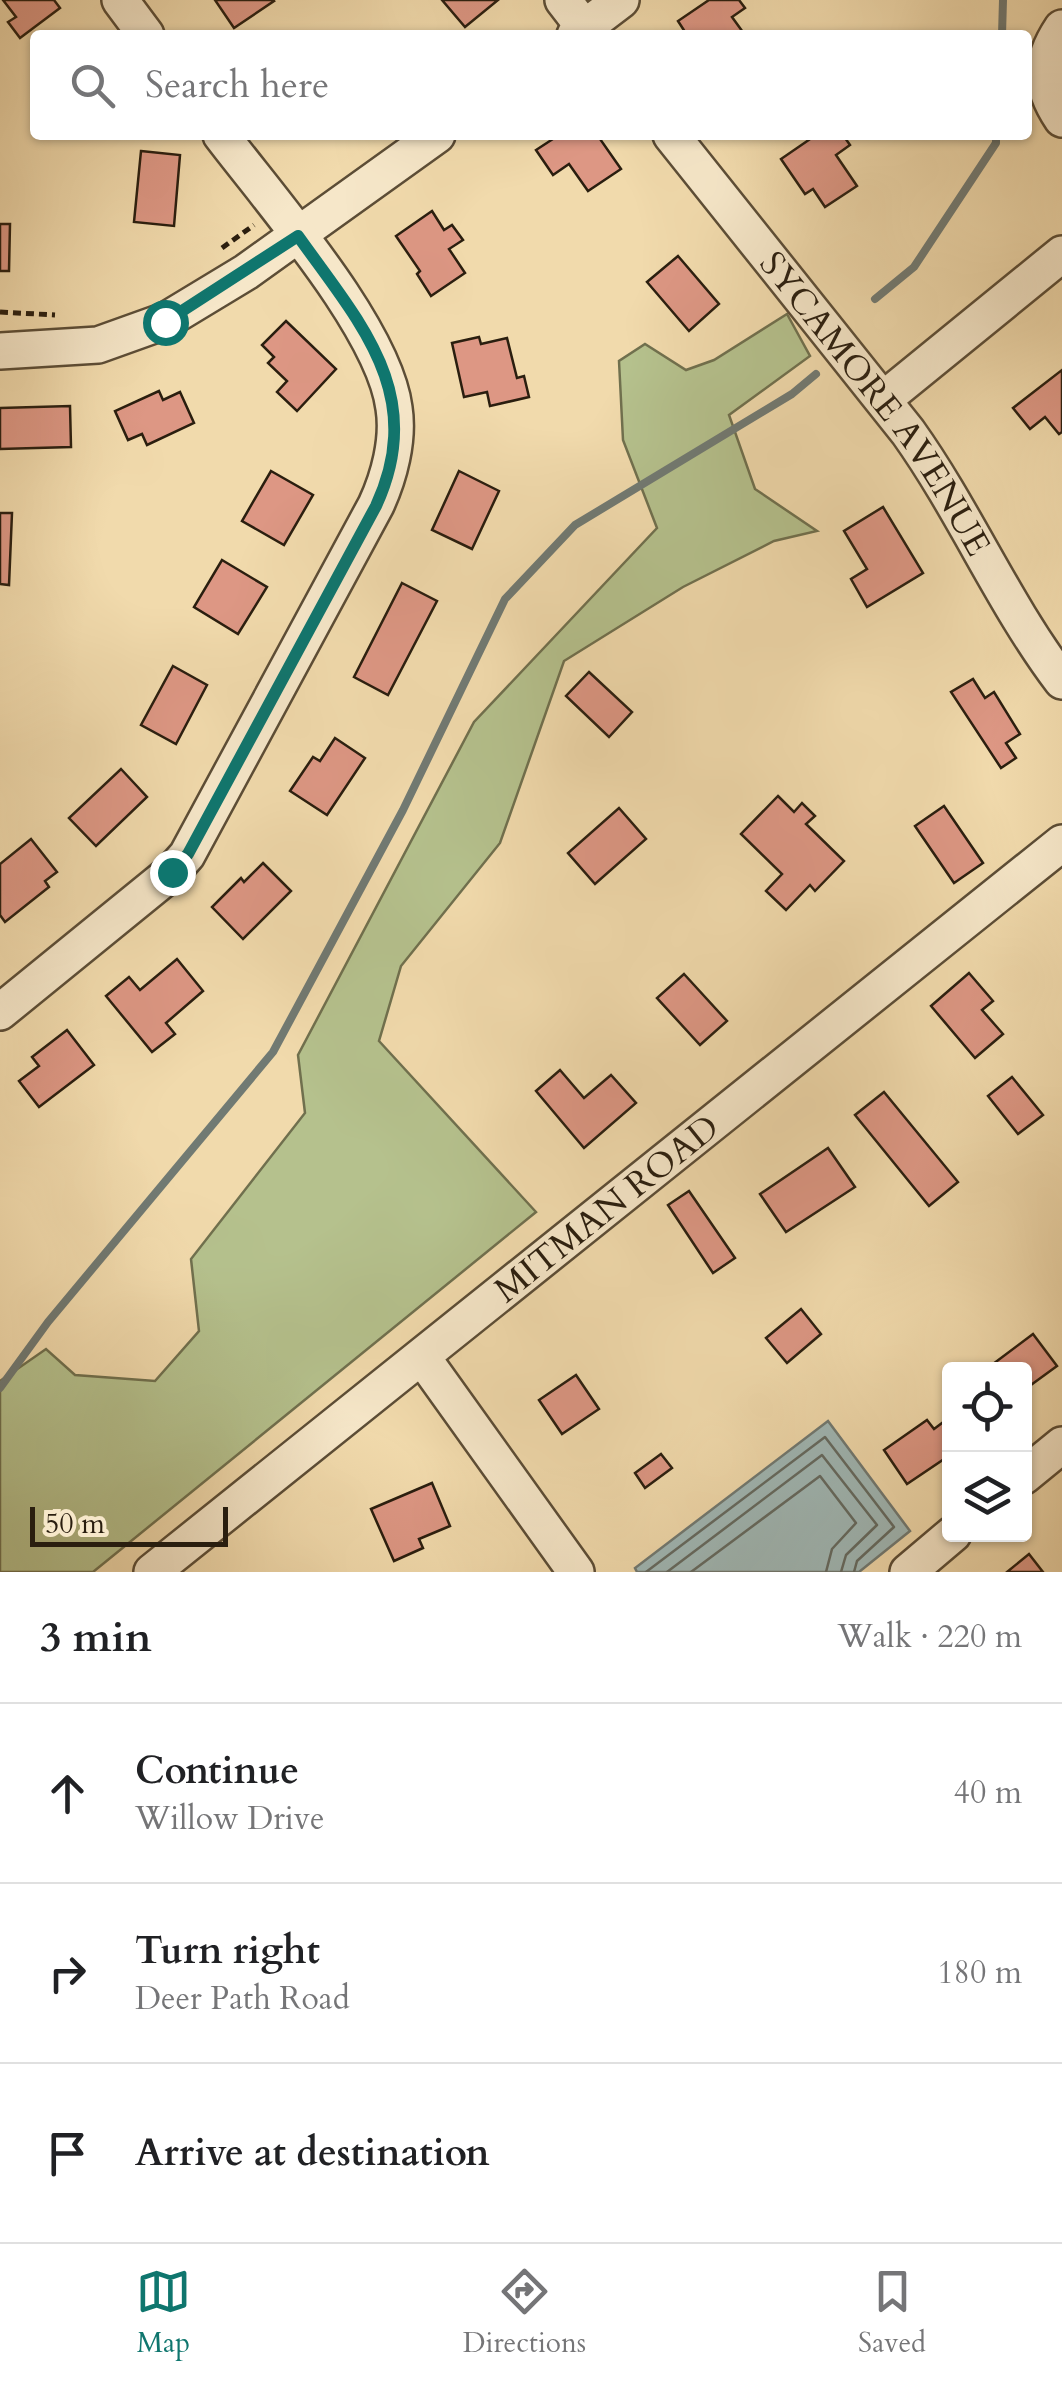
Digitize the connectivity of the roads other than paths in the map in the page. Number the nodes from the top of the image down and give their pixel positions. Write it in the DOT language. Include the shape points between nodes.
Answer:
graph roads {
  1 [pos="120,0"];
  2 [pos="563,0"];
  3 [pos="621,0"];
  4 [pos="142,30"];
  5 [pos="581,30"];
  6 [pos="586,30"];
  7 [pos="1054,40"];
  8 [pos="1062,119"];
  9 [pos="225,140"];
  10 [pos="428,140"];
  11 [pos="674,140"];
  12 [pos="287,222"];
  13 [pos="1062,254"];
  14 [pos="0,351"];
  15 [pos="884,400"];
  16 [pos="1062,682"];
  17 [pos="1062,842"];
  18 [pos="0,1012"];
  19 [pos="422,1357"];
  20 [pos="1062,1444"];
  21 [pos="1032,1469"];
  22 [pos="944,1542"];
  23 [pos="152,1572"];
  24 [pos="576,1572"];
  25 [pos="908,1572"];
  1 -- 4 [label="street"];
  2 -- 5 [label="street"];
  3 -- 6 [label="street"];
  7 -- 8 [label="street" via="1045,74"];
  9 -- 12 [label="street"];
  10 -- 12 [label="street"];
  11 -- 15 [label="street, SYCAMORE AVENUE"];
  12 -- 14 [label="street" via="165,322 98,345"];
  12 -- 18 [label="street" via="355,316 389,386 395,411 386,484 188,854"];
  13 -- 15 [label="street"];
  15 -- 16 [label="street, SYCAMORE AVENUE"];
  17 -- 19 [label="street, MITMAN ROAD"];
  19 -- 23 [label="street, MITMAN ROAD"];
  19 -- 24 [label="street"];
  20 -- 21 [label="street"];
  22 -- 25 [label="street"];
}
